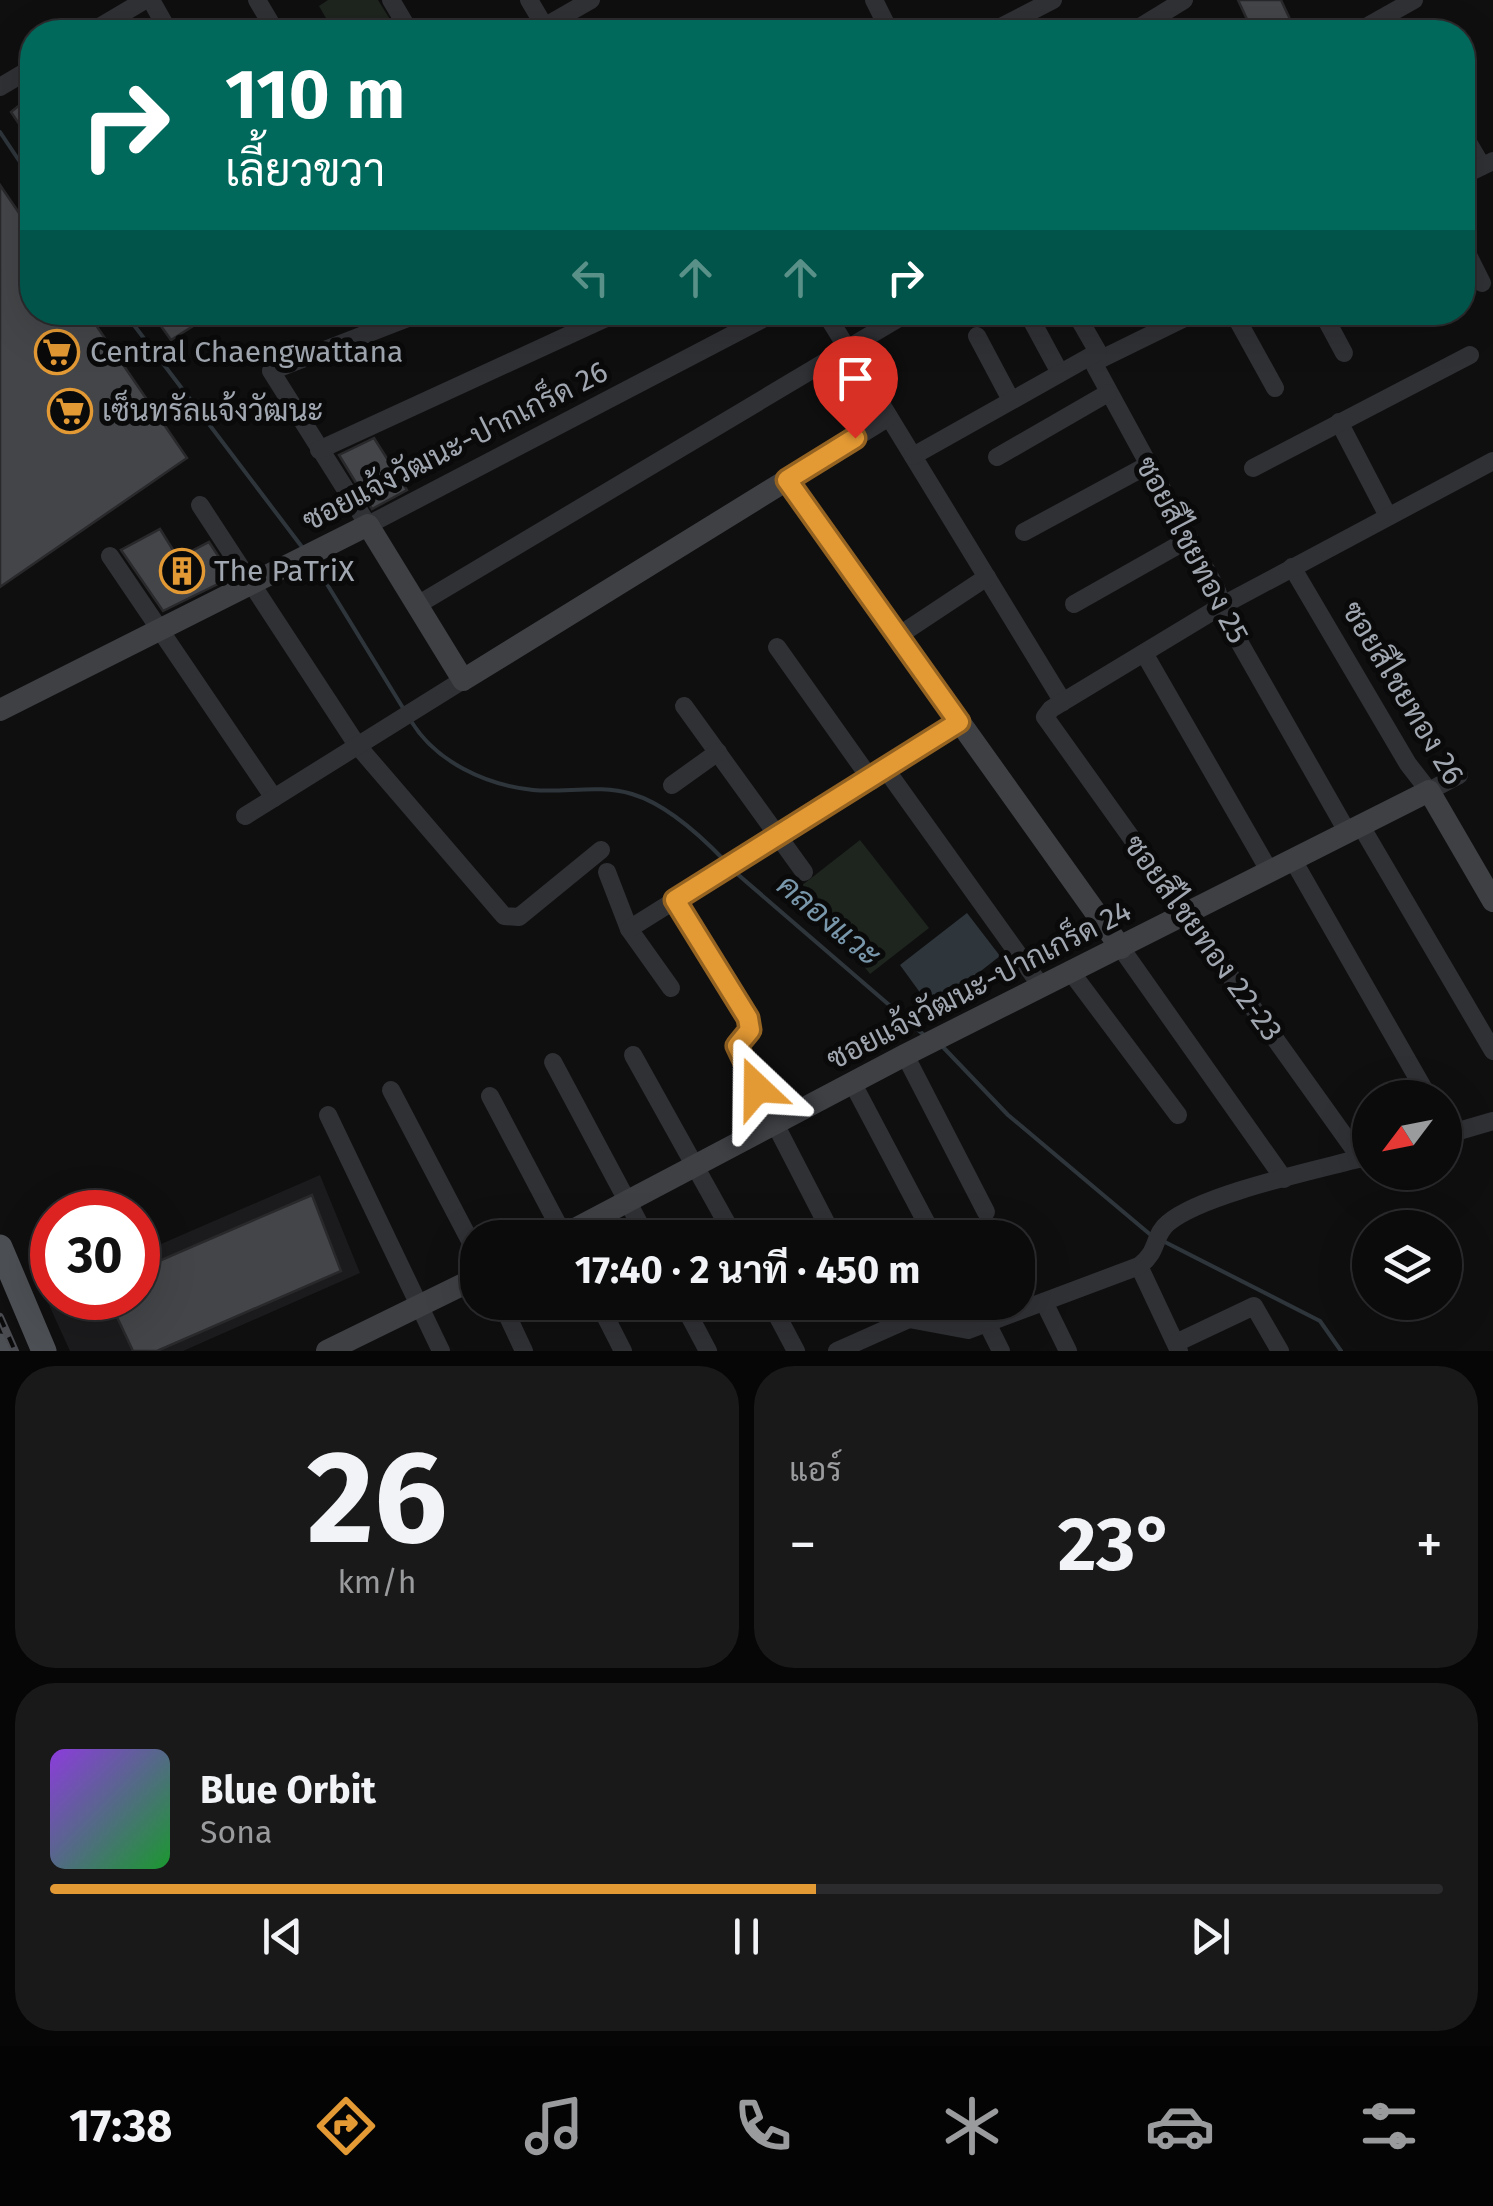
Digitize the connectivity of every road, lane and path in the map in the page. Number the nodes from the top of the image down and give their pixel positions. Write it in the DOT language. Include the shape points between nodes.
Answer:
graph roads {
  1 [pos="148,0"];
  2 [pos="592,0"];
  3 [pos="1053,0"];
  4 [pos="1414,0"];
  5 [pos="1172,3"];
  6 [pos="1390,6"];
  7 [pos="113,20"];
  8 [pos="557,20"];
  9 [pos="1014,20"];
  10 [pos="1149,20"];
  11 [pos="1475,269"];
  12 [pos="1482,283"];
  13 [pos="390,325"];
  14 [pos="591,325"];
  15 [pos="751,325"];
  16 [pos="834,325"];
  17 [pos="887,325"];
  18 [pos="1033,325"];
  19 [pos="1082,325"];
  20 [pos="1167,325"];
  21 [pos="1240,325"];
  22 [pos="1329,325"];
  23 [pos="976,336"];
  24 [pos="847,348"];
  25 [pos="1344,353"];
  26 [pos="1470,354"];
  27 [pos="1060,373"];
  28 [pos="1275,388"];
  29 [pos="1108,393"];
  30 [pos="1011,400"];
  31 [pos="889,417"];
  32 [pos="1340,422"];
  33 [pos="320,450"];
  34 [pos="913,456"];
  35 [pos="996,457"];
  36 [pos="1493,461"];
  37 [pos="1148,465"];
  38 [pos="1253,468"];
  39 [pos="787,480"];
  40 [pos="200,504"];
  41 [pos="1388,516"];
  42 [pos="368,525"];
  43 [pos="1024,532"];
  44 [pos="1189,539"];
  45 [pos="110,556"];
  46 [pos="1292,567"];
  47 [pos="987,577"];
  48 [pos="251,585"];
  49 [pos="418,604"];
  50 [pos="1074,604"];
  51 [pos="1223,606"];
  52 [pos="160,631"];
  53 [pos="898,636"];
  54 [pos="777,647"];
  55 [pos="1144,653"];
  56 [pos="464,680"];
  57 [pos="1063,702"];
  58 [pos="684,706"];
  59 [pos="0,710"];
  60 [pos="959,722"];
  61 [pos="358,744"];
  62 [pos="718,752"];
  63 [pos="1459,775"];
  64 [pos="879,776"];
  65 [pos="672,786"];
  66 [pos="1429,792"];
  67 [pos="274,798"];
  68 [pos="245,816"];
  69 [pos="1355,829"];
  70 [pos="778,835"];
  71 [pos="601,850"];
  72 [pos="1294,860"];
  73 [pos="607,872"];
  74 [pos="804,872"];
  75 [pos="1270,872"];
  76 [pos="675,900"];
  77 [pos="1493,901"];
  78 [pos="1187,914"];
  79 [pos="629,929"];
  80 [pos="1121,948"];
  81 [pos="1070,972"];
  82 [pos="1040,986"];
  83 [pos="671,988"];
  84 [pos="1493,1050"];
  85 [pos="633,1055"];
  86 [pos="904,1055"];
  87 [pos="553,1062"];
  88 [pos="1419,1080"];
  89 [pos="852,1082"];
  90 [pos="391,1090"];
  91 [pos="490,1096"];
  92 [pos="328,1115"];
  93 [pos="1178,1115"];
  94 [pos="776,1122"];
  95 [pos="1493,1122"];
  96 [pos="1462,1128"];
  97 [pos="1352,1139"];
  98 [pos="1352,1161"];
  99 [pos="696,1165"];
  100 [pos="1284,1179"];
  101 [pos="628,1201"];
  102 [pos="986,1212"];
  103 [pos="553,1220"];
  104 [pos="593,1220"];
  105 [pos="638,1220"];
  106 [pos="725,1220"];
  107 [pos="825,1220"];
  108 [pos="924,1220"];
  109 [pos="460,1222"];
  110 [pos="0,1247"];
  111 [pos="1139,1266"];
  112 [pos="460,1286"];
  113 [pos="1044,1302"];
  114 [pos="419,1304"];
  115 [pos="509,1320"];
  116 [pos="607,1320"];
  117 [pos="692,1320"];
  118 [pos="780,1320"];
  119 [pos="987,1323"];
  120 [pos="874,1343"];
  121 [pos="357,1344"];
  122 [pos="1178,1347"];
  123 [pos="44,1351"];
  124 [pos="327,1351"];
  125 [pos="441,1351"];
  126 [pos="524,1351"];
  127 [pos="623,1351"];
  128 [pos="708,1351"];
  129 [pos="796,1351"];
  130 [pos="837,1351"];
  131 [pos="1001,1351"];
  132 [pos="1068,1351"];
  133 [pos="1280,1351"];
  1 -- 7 [label="street"];
  2 -- 8 [label="street"];
  3 -- 9 [label="street"];
  4 -- 6 [label="street"];
  5 -- 10 [label="street"];
  11 -- 12 [label="street"];
  13 -- 33 [label="street" via="271,371"];
  14 -- 33 [label="street"];
  15 -- 42 [label="street, ซอยแจ้งวัฒนะ-ปากเกร็ด 26"];
  16 -- 24 [label="street"];
  17 -- 24 [label="street"];
  18 -- 27 [label="street"];
  19 -- 27 [label="street" via="1098,352"];
  20 -- 29 [label="street" via="1099,360 1095,366"];
  21 -- 28 [label="street"];
  22 -- 25 [label="street"];
  23 -- 30 [label="street"];
  24 -- 31 [label="street"];
  24 -- 49 [label="street"];
  26 -- 32 [label="street"];
  27 -- 30 [label="street"];
  29 -- 35 [label="street"];
  29 -- 37 [label="street, ซอยสีไชยทอง 25"];
  30 -- 34 [label="street"];
  31 -- 34 [label="street"];
  31 -- 39 [label="street"];
  32 -- 38 [label="street"];
  32 -- 41 [label="street"];
  33 -- 42 [label="street"];
  34 -- 47 [label="street"];
  36 -- 41 [label="street"];
  37 -- 43 [label="street"];
  37 -- 44 [label="street, ซอยสีไชยทอง 25"];
  39 -- 53 [label="street"];
  39 -- 56 [label="street"];
  40 -- 48 [label="street"];
  41 -- 46 [label="street"];
  42 -- 48 [label="street, ซอยแจ้งวัฒนะ-ปากเกร็ด 26"];
  42 -- 49 [label="street"];
  44 -- 50 [label="street"];
  44 -- 51 [label="street, ซอยสีไชยทอง 25"];
  45 -- 52 [label="street"];
  46 -- 51 [label="street"];
  46 -- 66 [label="street, ซอยสีไชยทอง 26"];
  47 -- 53 [label="street"];
  47 -- 57 [label="street"];
  48 -- 52 [label="street, ซอยแจ้งวัฒนะ-ปากเกร็ด 26"];
  48 -- 61 [label="street"];
  49 -- 56 [label="street"];
  51 -- 55 [label="street"];
  51 -- 69 [label="street, ซอยสีไชยทอง 25"];
  52 -- 59 [label="street, ซอยแจ้งวัฒนะ-ปากเกร็ด 26"];
  52 -- 67 [label="street"];
  53 -- 60 [label="street"];
  54 -- 64 [label="street"];
  55 -- 57 [label="street"];
  55 -- 75 [label="street"];
  56 -- 61 [label="street"];
  57 -- 78 [label="street, ซอยสีไชยทอง 22-23" via="1046,717"];
  58 -- 62 [label="street"];
  60 -- 64 [label="street"];
  60 -- 80 [label="street"];
  61 -- 67 [label="street"];
  61 -- 71 [label="street" via="504,916 519,917"];
  62 -- 65 [label="street"];
  62 -- 70 [label="street"];
  63 -- 66 [label="street"];
  64 -- 70 [label="street"];
  64 -- 82 [label="street"];
  66 -- 69 [label="street, ซอยแจ้งวัฒนะ-ปากเกร็ด 24"];
  66 -- 77 [label="street, ซอยสีไชยทอง 26"];
  67 -- 68 [label="street"];
  69 -- 72 [label="street, ซอยแจ้งวัฒนะ-ปากเกร็ด 24"];
  69 -- 84 [label="street, ซอยสีไชยทอง 25"];
  70 -- 74 [label="street"];
  70 -- 76 [label="street"];
  72 -- 75 [label="street, ซอยแจ้งวัฒนะ-ปากเกร็ด 24"];
  72 -- 88 [label="street"];
  73 -- 79 [label="street"];
  75 -- 78 [label="street, ซอยแจ้งวัฒนะ-ปากเกร็ด 24"];
  76 -- 79 [label="street"];
  76 -- 94 [label="street" via="748,1018 750,1030 738,1054"];
  78 -- 80 [label="street, ซอยแจ้งวัฒนะ-ปากเกร็ด 24"];
  78 -- 97 [label="street, ซอยสีไชยทอง 22-23"];
  79 -- 83 [label="street"];
  80 -- 81 [label="street, ซอยแจ้งวัฒนะ-ปากเกร็ด 24"];
  80 -- 100 [label="street"];
  81 -- 82 [label="street, ซอยแจ้งวัฒนะ-ปากเกร็ด 24"];
  81 -- 93 [label="street"];
  82 -- 86 [label="street, ซอยแจ้งวัฒนะ-ปากเกร็ด 24"];
  85 -- 99 [label="street"];
  86 -- 89 [label="street, ซอยแจ้งวัฒนะ-ปากเกร็ด 24"];
  86 -- 102 [label="street"];
  87 -- 101 [label="street"];
  89 -- 94 [label="street, ซอยแจ้งวัฒนะ-ปากเกร็ด 24"];
  89 -- 108 [label="street"];
  90 -- 109 [label="street"];
  91 -- 103 [label="street"];
  92 -- 114 [label="street"];
  94 -- 99 [label="street, ซอยแจ้งวัฒนะ-ปากเกร็ด 24"];
  94 -- 107 [label="street"];
  95 -- 96 [label="street"];
  98 -- 100 [label="street"];
  99 -- 101 [label="street, ซอยแจ้งวัฒนะ-ปากเกร็ด 24"];
  99 -- 106 [label="street"];
  100 -- 111 [label="street" via="1176,1218"];
  101 -- 104 [label="street, ซอยแจ้งวัฒนะ-ปากเกร็ด 24"];
  101 -- 105 [label="street"];
  110 -- 123 [label="main road"];
  111 -- 113 [label="street"];
  111 -- 122 [label="street"];
  112 -- 114 [label="street"];
  113 -- 119 [label="street"];
  113 -- 132 [label="street"];
  114 -- 121 [label="street"];
  114 -- 125 [label="street"];
  115 -- 126 [label="street"];
  116 -- 127 [label="street"];
  117 -- 128 [label="street"];
  118 -- 129 [label="street"];
  119 -- 120 [label="street" via="954,1330 910,1318"];
  119 -- 131 [label="street"];
  120 -- 130 [label="street"];
  121 -- 124 [label="street"];
  122 -- 133 [label="street" via="1254,1306"];
}
